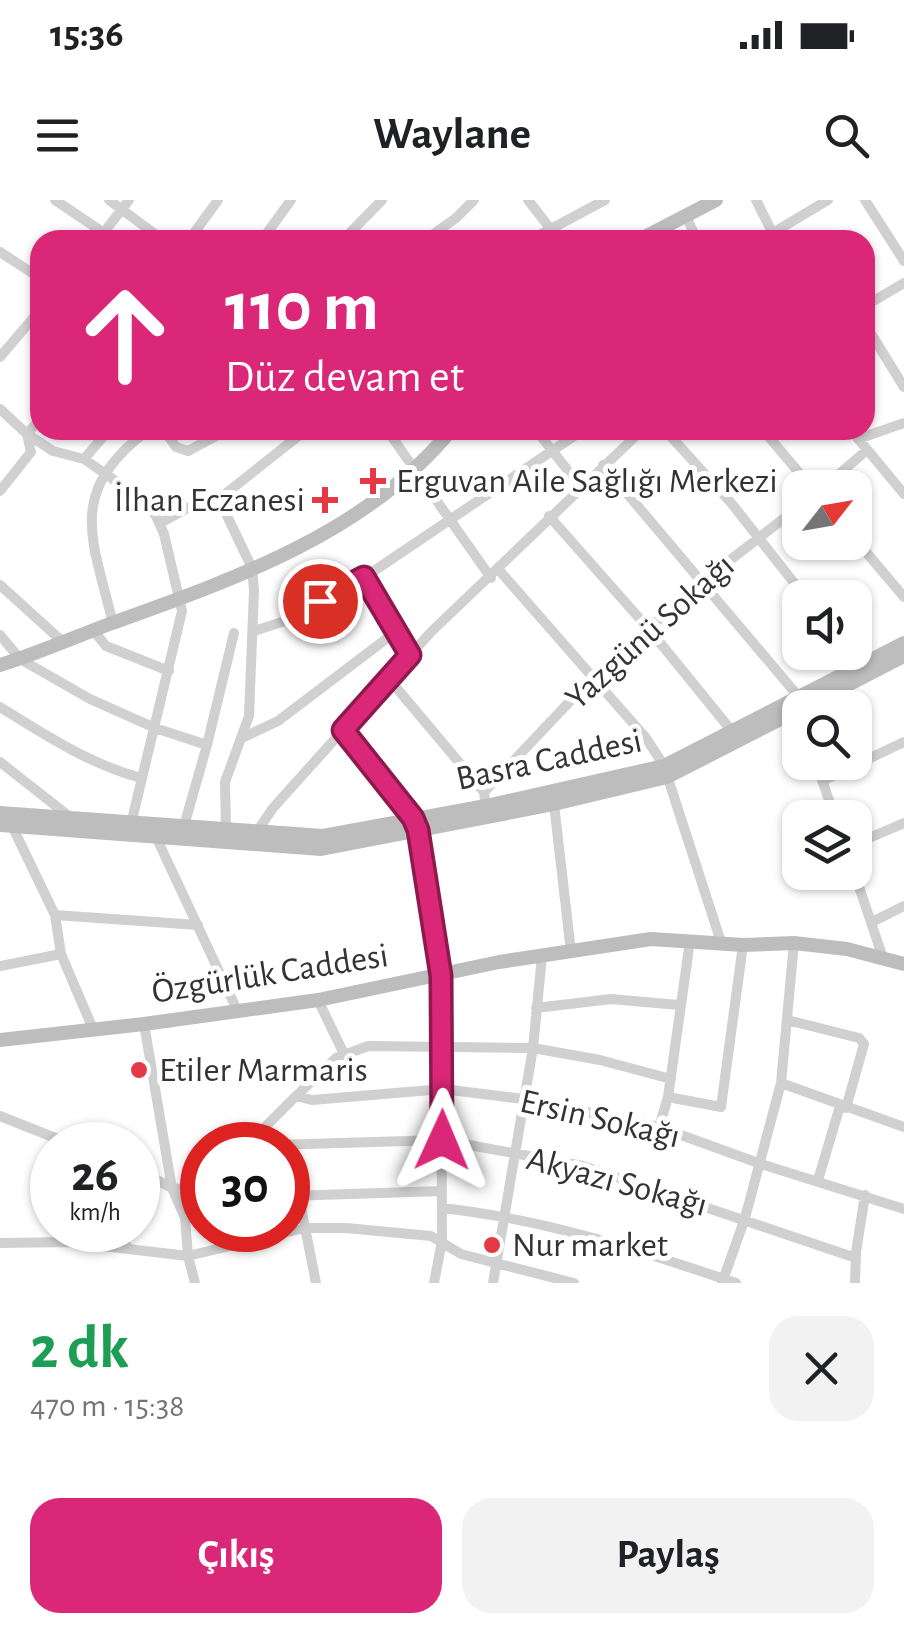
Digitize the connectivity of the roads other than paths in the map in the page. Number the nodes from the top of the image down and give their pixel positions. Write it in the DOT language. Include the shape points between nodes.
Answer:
graph roads {
  1 [pos="55,200"];
  2 [pos="109,200"];
  3 [pos="218,200"];
  4 [pos="290,200"];
  5 [pos="382,200"];
  6 [pos="474,200"];
  7 [pos="528,200"];
  8 [pos="604,200"];
  9 [pos="716,200"];
  10 [pos="756,200"];
  11 [pos="828,200"];
  12 [pos="865,200"];
  13 [pos="126,204"];
  14 [pos="686,216"];
  15 [pos="549,228"];
  16 [pos="93,230"];
  17 [pos="106,230"];
  18 [pos="153,230"];
  19 [pos="196,230"];
  20 [pos="272,230"];
  21 [pos="353,230"];
  22 [pos="439,230"];
  23 [pos="546,230"];
  24 [pos="659,230"];
  25 [pos="692,230"];
  26 [pos="771,230"];
  27 [pos="783,230"];
  28 [pos="0,252"];
  29 [pos="904,261"];
  30 [pos="30,272"];
  31 [pos="904,283"];
  32 [pos="875,300"];
  33 [pos="30,321"];
  34 [pos="875,340"];
  35 [pos="2,350"];
  36 [pos="904,386"];
  37 [pos="0,409"];
  38 [pos="904,423"];
  39 [pos="875,429"];
  40 [pos="30,430"];
  41 [pos="26,434"];
  42 [pos="30,437"];
  43 [pos="36,440"];
  44 [pos="100,440"];
  45 [pos="138,440"];
  46 [pos="171,440"];
  47 [pos="208,440"];
  48 [pos="293,440"];
  49 [pos="396,440"];
  50 [pos="442,440"];
  51 [pos="544,440"];
  52 [pos="569,440"];
  53 [pos="631,440"];
  54 [pos="674,440"];
  55 [pos="771,440"];
  56 [pos="859,440"];
  57 [pos="867,450"];
  58 [pos="553,452"];
  59 [pos="84,459"];
  60 [pos="603,465"];
  61 [pos="417,468"];
  62 [pos="797,470"];
  63 [pos="844,470"];
  64 [pos="104,473"];
  65 [pos="580,486"];
  66 [pos="0,491"];
  67 [pos="904,494"];
  68 [pos="219,499"];
  69 [pos="549,516"];
  70 [pos="452,519"];
  71 [pos="782,520"];
  72 [pos="160,524"];
  73 [pos="758,538"];
  74 [pos="872,559"];
  75 [pos="252,568"];
  76 [pos="494,573"];
  77 [pos="364,577"];
  78 [pos="703,580"];
  79 [pos="792,580"];
  80 [pos="0,585"];
  81 [pos="904,597"];
  82 [pos="181,598"];
  83 [pos="113,623"];
  84 [pos="648,628"];
  85 [pos="94,630"];
  86 [pos="398,630"];
  87 [pos="254,631"];
  88 [pos="234,632"];
  89 [pos="0,635"];
  90 [pos="63,642"];
  91 [pos="904,642"];
  92 [pos="872,653"];
  93 [pos="410,655"];
  94 [pos="904,656"];
  95 [pos="20,659"];
  96 [pos="0,665"];
  97 [pos="169,670"];
  98 [pos="843,670"];
  99 [pos="592,678"];
  100 [pos="388,679"];
  101 [pos="786,690"];
  102 [pos="820,690"];
  103 [pos="836,690"];
  104 [pos="0,707"];
  105 [pos="782,714"];
  106 [pos="782,717"];
  107 [pos="156,728"];
  108 [pos="343,730"];
  109 [pos="731,730"];
  110 [pos="244,737"];
  111 [pos="904,742"];
  112 [pos="207,745"];
  113 [pos="0,762"];
  114 [pos="666,772"];
  115 [pos="140,778"];
  116 [pos="822,781"];
  117 [pos="829,800"];
  118 [pos="554,804"];
  119 [pos="486,805"];
  120 [pos="0,813"];
  121 [pos="72,819"];
  122 [pos="904,822"];
  123 [pos="131,824"];
  124 [pos="415,824"];
  125 [pos="184,826"];
  126 [pos="7,827"];
  127 [pos="226,830"];
  128 [pos="156,832"];
  129 [pos="256,832"];
  130 [pos="872,836"];
  131 [pos="860,890"];
  132 [pos="904,906"];
  133 [pos="55,915"];
  134 [pos="872,922"];
  135 [pos="198,925"];
  136 [pos="690,941"];
  137 [pos="721,942"];
  138 [pos="794,943"];
  139 [pos="743,944"];
  140 [pos="572,952"];
  141 [pos="61,954"];
  142 [pos="542,956"];
  143 [pos="883,958"];
  144 [pos="904,964"];
  145 [pos="0,966"];
  146 [pos="441,976"];
  147 [pos="318,1000"];
  148 [pos="679,1005"];
  149 [pos="536,1008"];
  150 [pos="238,1012"];
  151 [pos="787,1020"];
  152 [pos="144,1024"];
  153 [pos="93,1029"];
  154 [pos="0,1040"];
  155 [pos="442,1044"];
  156 [pos="533,1048"];
  157 [pos="344,1054"];
  158 [pos="671,1079"];
  159 [pos="781,1083"];
  160 [pos="443,1089"];
  161 [pos="296,1096"];
  162 [pos="668,1097"];
  163 [pos="523,1099"];
  164 [pos="843,1107"];
  165 [pos="0,1116"];
  166 [pos="269,1122"];
  167 [pos="659,1127"];
  168 [pos="30,1128"];
  169 [pos="904,1128"];
  170 [pos="442,1140"];
  171 [pos="310,1143"];
  172 [pos="514,1154"];
  173 [pos="761,1164"];
  174 [pos="818,1180"];
  175 [pos="160,1182"];
  176 [pos="172,1188"];
  177 [pos="180,1189"];
  178 [pos="442,1191"];
  179 [pos="865,1195"];
  180 [pos="310,1196"];
  181 [pos="442,1208"];
  182 [pos="904,1208"];
  183 [pos="505,1214"];
  184 [pos="745,1218"];
  185 [pos="310,1228"];
  186 [pos="30,1239"];
  187 [pos="442,1241"];
  188 [pos="0,1242"];
  189 [pos="156,1252"];
  190 [pos="205,1252"];
  191 [pos="309,1252"];
  192 [pos="188,1256"];
  193 [pos="856,1258"];
  194 [pos="496,1265"];
  195 [pos="727,1282"];
  196 [pos="196,1283"];
  197 [pos="316,1283"];
  198 [pos="434,1283"];
  199 [pos="493,1283"];
  200 [pos="574,1283"];
  201 [pos="856,1283"];
  1 -- 16 [label="street"];
  2 -- 13 [label="street"];
  3 -- 19 [label="street"];
  4 -- 20 [label="street"];
  5 -- 21 [label="street"];
  6 -- 22 [label="street"];
  7 -- 15 [label="street"];
  8 -- 15 [label="street"];
  9 -- 14 [label="main road"];
  10 -- 26 [label="street"];
  11 -- 27 [label="street"];
  12 -- 29 [label="street"];
  13 -- 17 [label="street"];
  13 -- 18 [label="street"];
  14 -- 24 [label="main road"];
  14 -- 25 [label="street"];
  15 -- 23 [label="street"];
  28 -- 30 [label="street"];
  31 -- 32 [label="street"];
  33 -- 35 [label="street"];
  34 -- 36 [label="street"];
  37 -- 41 [label="street"];
  38 -- 39 [label="street"];
  40 -- 41 [label="street"];
  41 -- 42 [label="street"];
  41 -- 66 [label="street" via="31,452"];
  43 -- 59 [label="street"];
  44 -- 59 [label="street"];
  45 -- 64 [label="street"];
  46 -- 47 [label="street" via="188,450"];
  48 -- 68 [label="street"];
  49 -- 61 [label="street"];
  50 -- 61 [label="main road"];
  51 -- 58 [label="street"];
  52 -- 58 [label="street"];
  53 -- 60 [label="street"];
  54 -- 73 [label="street"];
  55 -- 62 [label="street"];
  56 -- 57 [label="street"];
  57 -- 63 [label="street"];
  57 -- 67 [label="street"];
  58 -- 65 [label="street"];
  58 -- 70 [label="street"];
  59 -- 64 [label="street"];
  60 -- 65 [label="street"];
  60 -- 78 [label="street"];
  61 -- 70 [label="street"];
  61 -- 75 [label="main road" via="286,555"];
  64 -- 72 [label="street" via="142,500"];
  64 -- 83 [label="street" via="90,526"];
  65 -- 69 [label="street"];
  68 -- 72 [label="street" via="197,502"];
  68 -- 75 [label="street"];
  69 -- 76 [label="street"];
  69 -- 84 [label="street"];
  70 -- 76 [label="street"];
  70 -- 77 [label="street"];
  71 -- 73 [label="street, Yazgünü Sokağı"];
  72 -- 82 [label="street"];
  73 -- 78 [label="street, Yazgünü Sokağı"];
  73 -- 79 [label="street"];
  74 -- 81 [label="street"];
  75 -- 82 [label="main road"];
  75 -- 87 [label="street"];
  76 -- 93 [label="street"];
  76 -- 99 [label="street"];
  77 -- 86 [label="street"];
  77 -- 87 [label="street" via="288,620"];
  78 -- 84 [label="street, Yazgünü Sokağı"];
  78 -- 101 [label="street"];
  80 -- 90 [label="street"];
  82 -- 83 [label="main road"];
  82 -- 97 [label="street"];
  83 -- 85 [label="main road"];
  84 -- 99 [label="street, Yazgünü Sokağı"];
  84 -- 109 [label="street"];
  85 -- 90 [label="main road"];
  85 -- 97 [label="street" via="106,646"];
  86 -- 93 [label="street"];
  86 -- 110 [label="street" via="278,721"];
  87 -- 110 [label="street"];
  88 -- 112 [label="street"];
  89 -- 95 [label="street"];
  90 -- 95 [label="main road"];
  91 -- 92 [label="main road, Basra Caddesi"];
  93 -- 100 [label="street"];
  94 -- 103 [label="main road, Basra Caddesi"];
  95 -- 96 [label="main road"];
  95 -- 107 [label="street"];
  97 -- 107 [label="street"];
  98 -- 102 [label="main road, Basra Caddesi"];
  99 -- 114 [label="street" via="646,738"];
  99 -- 119 [label="street, Yazgünü Sokağı"];
  100 -- 108 [label="street"];
  100 -- 119 [label="street"];
  104 -- 115 [label="street" via="72,751"];
  105 -- 109 [label="main road, Basra Caddesi"];
  106 -- 114 [label="main road, Basra Caddesi"];
  107 -- 112 [label="street"];
  107 -- 115 [label="street"];
  108 -- 124 [label="street"];
  108 -- 129 [label="street"];
  109 -- 114 [label="main road, Basra Caddesi"];
  110 -- 127 [label="street" via="225,782"];
  111 -- 116 [label="street"];
  112 -- 125 [label="street"];
  113 -- 121 [label="street"];
  114 -- 118 [label="main road, Basra Caddesi"];
  114 -- 119 [label="main road, Basra Caddesi"];
  114 -- 137 [label="street"];
  115 -- 123 [label="street"];
  116 -- 117 [label="street"];
  118 -- 119 [label="main road, Basra Caddesi"];
  118 -- 140 [label="street"];
  119 -- 124 [label="main road, Basra Caddesi"];
  120 -- 121 [label="main road, Basra Caddesi"];
  121 -- 123 [label="main road, Basra Caddesi"];
  122 -- 130 [label="street"];
  123 -- 128 [label="main road, Basra Caddesi"];
  124 -- 128 [label="main road, Basra Caddesi" via="322,849"];
  124 -- 129 [label="main road, Basra Caddesi" via="323,836"];
  124 -- 146 [label="street"];
  125 -- 127 [label="main road, Basra Caddesi"];
  125 -- 128 [label="main road, Basra Caddesi"];
  126 -- 128 [label="main road, Basra Caddesi"];
  126 -- 133 [label="street"];
  127 -- 129 [label="main road, Basra Caddesi"];
  128 -- 135 [label="street"];
  131 -- 134 [label="street"];
  132 -- 134 [label="street"];
  133 -- 135 [label="street"];
  133 -- 141 [label="street"];
  134 -- 143 [label="street"];
  135 -- 150 [label="street"];
  136 -- 137 [label="main road, Özgürlük Caddesi"];
  136 -- 140 [label="main road, Özgürlük Caddesi"];
  136 -- 148 [label="street"];
  137 -- 139 [label="main road, Özgürlük Caddesi"];
  138 -- 139 [label="main road, Özgürlük Caddesi"];
  138 -- 143 [label="main road, Özgürlük Caddesi"];
  138 -- 151 [label="street"];
  139 -- 162 [label="street" via="721,1107"];
  140 -- 142 [label="main road, Özgürlük Caddesi"];
  141 -- 145 [label="street"];
  141 -- 153 [label="street"];
  142 -- 146 [label="main road, Özgürlük Caddesi"];
  142 -- 149 [label="street"];
  143 -- 144 [label="main road, Özgürlük Caddesi"];
  146 -- 147 [label="main road, Özgürlük Caddesi"];
  146 -- 155 [label="street"];
  147 -- 150 [label="main road, Özgürlük Caddesi"];
  147 -- 157 [label="street"];
  148 -- 149 [label="street" via="611,999"];
  148 -- 158 [label="street"];
  149 -- 156 [label="street"];
  150 -- 152 [label="main road, Özgürlük Caddesi"];
  151 -- 159 [label="street"];
  151 -- 164 [label="street" via="864,1044"];
  152 -- 153 [label="main road, Özgürlük Caddesi"];
  152 -- 176 [label="street"];
  153 -- 154 [label="main road, Özgürlük Caddesi"];
  155 -- 156 [label="street"];
  155 -- 157 [label="street" via="368,1046"];
  155 -- 160 [label="street"];
  156 -- 158 [label="street"];
  156 -- 163 [label="street"];
  157 -- 161 [label="street"];
  158 -- 162 [label="street"];
  159 -- 164 [label="street"];
  159 -- 173 [label="street"];
  160 -- 161 [label="street, Ersin Sokağı"];
  160 -- 163 [label="street, Ersin Sokağı"];
  160 -- 170 [label="street"];
  161 -- 166 [label="street"];
  162 -- 167 [label="street"];
  163 -- 167 [label="street, Ersin Sokağı"];
  163 -- 172 [label="street"];
  164 -- 169 [label="street"];
  164 -- 174 [label="street"];
  165 -- 168 [label="street"];
  167 -- 173 [label="street, Ersin Sokağı"];
  170 -- 171 [label="street, Akyazı Sokağı"];
  170 -- 172 [label="street, Akyazı Sokağı"];
  170 -- 178 [label="street"];
  172 -- 183 [label="street"];
  172 -- 184 [label="street, Akyazı Sokağı" via="583,1166"];
  173 -- 174 [label="street, Ersin Sokağı"];
  173 -- 184 [label="street"];
  174 -- 179 [label="street, Ersin Sokağı"];
  175 -- 176 [label="street"];
  176 -- 177 [label="street"];
  176 -- 192 [label="street" via="185,1218"];
  178 -- 180 [label="street"];
  178 -- 181 [label="street"];
  179 -- 182 [label="street, Ersin Sokağı"];
  179 -- 193 [label="street"];
  181 -- 183 [label="street"];
  181 -- 187 [label="street"];
  183 -- 194 [label="street"];
  183 -- 195 [label="street"];
  184 -- 193 [label="street, Akyazı Sokağı"];
  184 -- 195 [label="street"];
  185 -- 187 [label="street"];
  186 -- 188 [label="street"];
  187 -- 194 [label="street"];
  187 -- 198 [label="street"];
  189 -- 192 [label="street"];
  190 -- 192 [label="street"];
  191 -- 197 [label="street"];
  192 -- 196 [label="street"];
  193 -- 201 [label="street"];
  194 -- 199 [label="street"];
  194 -- 200 [label="street"];
}
